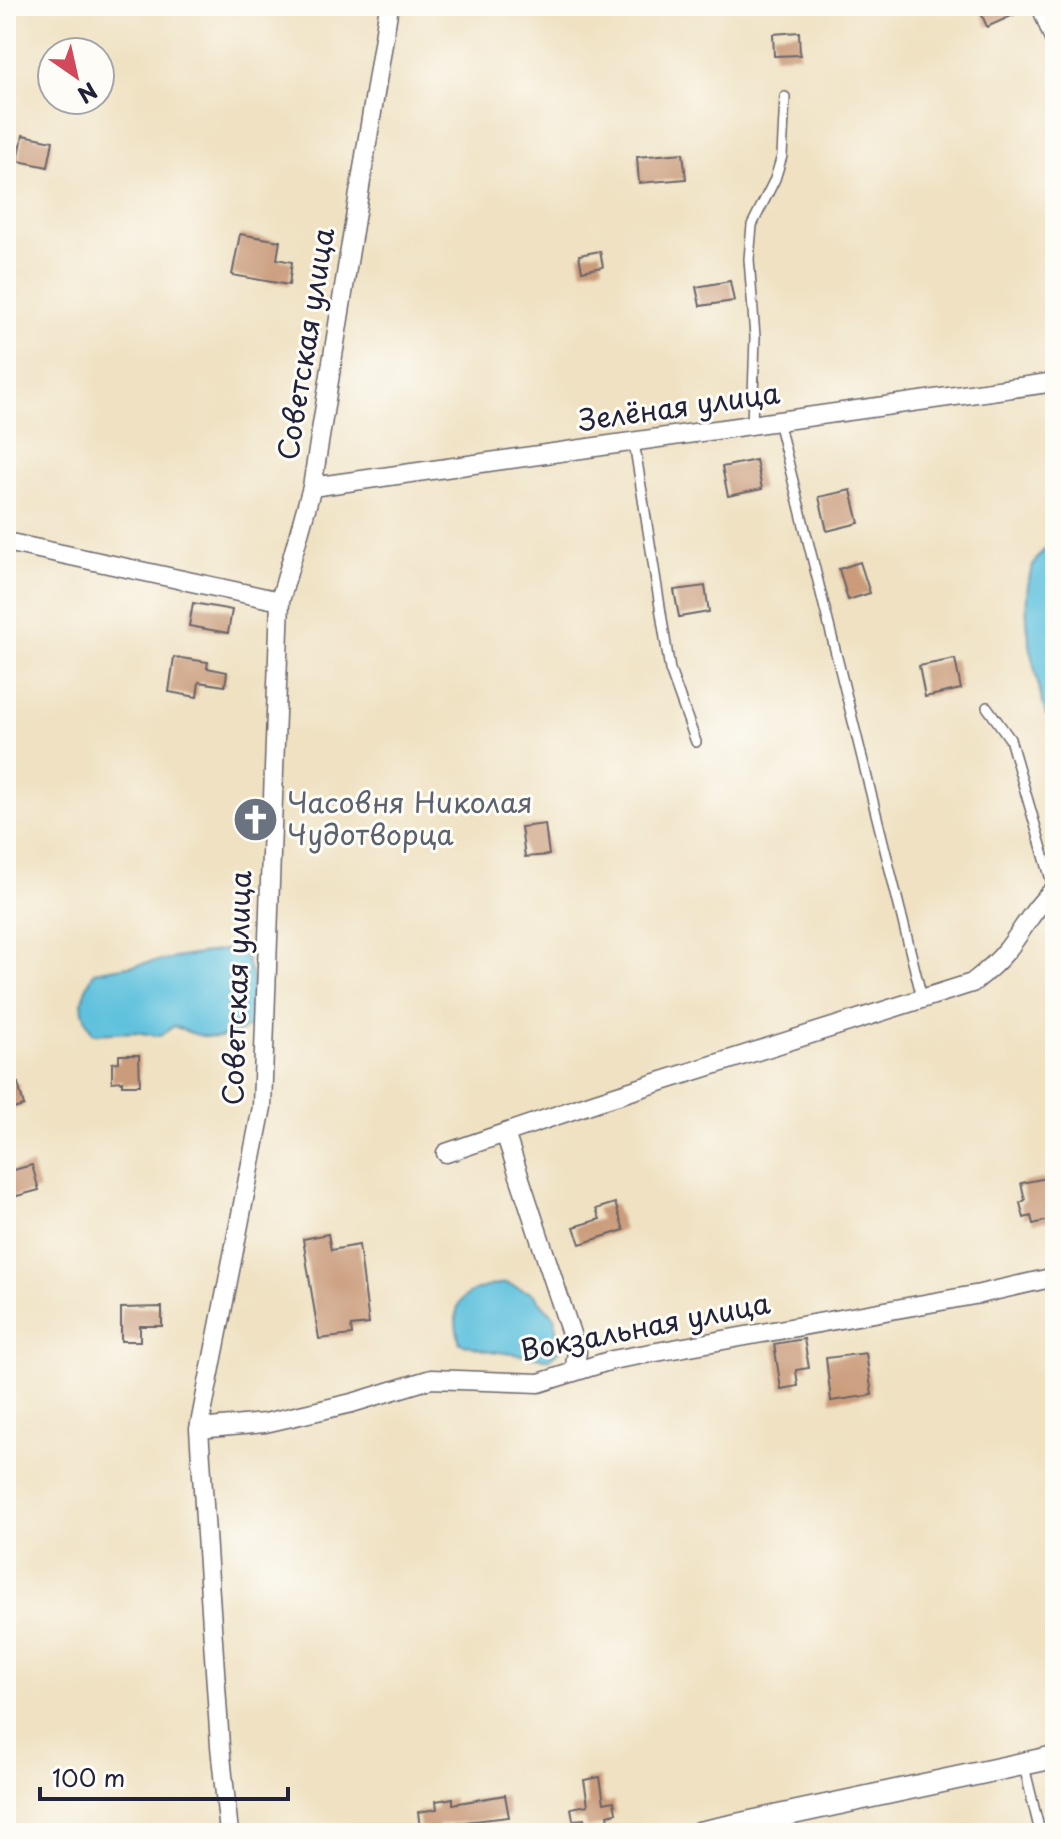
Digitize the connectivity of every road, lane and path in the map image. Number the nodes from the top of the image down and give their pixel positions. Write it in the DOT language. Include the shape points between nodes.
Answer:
graph roads {
  1 [pos="389,6"];
  2 [pos="1041,6"];
  3 [pos="1055,42"];
  4 [pos="785,97"];
  5 [pos="1055,382"];
  6 [pos="778,421"];
  7 [pos="752,425"];
  8 [pos="634,442"];
  9 [pos="312,487"];
  10 [pos="6,542"];
  11 [pos="280,601"];
  12 [pos="987,707"];
  13 [pos="696,742"];
  14 [pos="1054,889"];
  15 [pos="922,998"];
  16 [pos="505,1133"];
  17 [pos="446,1153"];
  18 [pos="1055,1277"];
  19 [pos="574,1372"];
  20 [pos="199,1429"];
  21 [pos="1055,1757"];
  22 [pos="1024,1763"];
  23 [pos="1040,1832"];
  24 [pos="229,1833"];
  25 [pos="699,1833"];
  1 -- 9 [label="street, Советская улица"];
  2 -- 3 [label="street"];
  4 -- 7 [label="lane" via="782,156 752,225"];
  5 -- 6 [label="street, Зелёная улица"];
  6 -- 7 [label="street, Зелёная улица"];
  6 -- 15 [label="lane"];
  7 -- 8 [label="street, Зелёная улица"];
  8 -- 9 [label="street, Зелёная улица"];
  8 -- 13 [label="lane" via="670,670"];
  9 -- 11 [label="street, Советская улица"];
  10 -- 11 [label="street"];
  11 -- 20 [label="street, Советская улица" via="262,1107"];
  12 -- 14 [label="lane" via="1010,739"];
  14 -- 15 [label="street" via="991,968 972,983"];
  15 -- 16 [label="street"];
  16 -- 17 [label="street"];
  16 -- 19 [label="street" via="577,1352"];
  18 -- 19 [label="street, Вокзальная улица" via="612,1360"];
  19 -- 20 [label="street, Вокзальная улица" via="539,1383 431,1379 265,1423"];
  20 -- 24 [label="street, Советская улица"];
  21 -- 22 [label="street"];
  22 -- 23 [label="lane"];
  22 -- 25 [label="street"];
}
